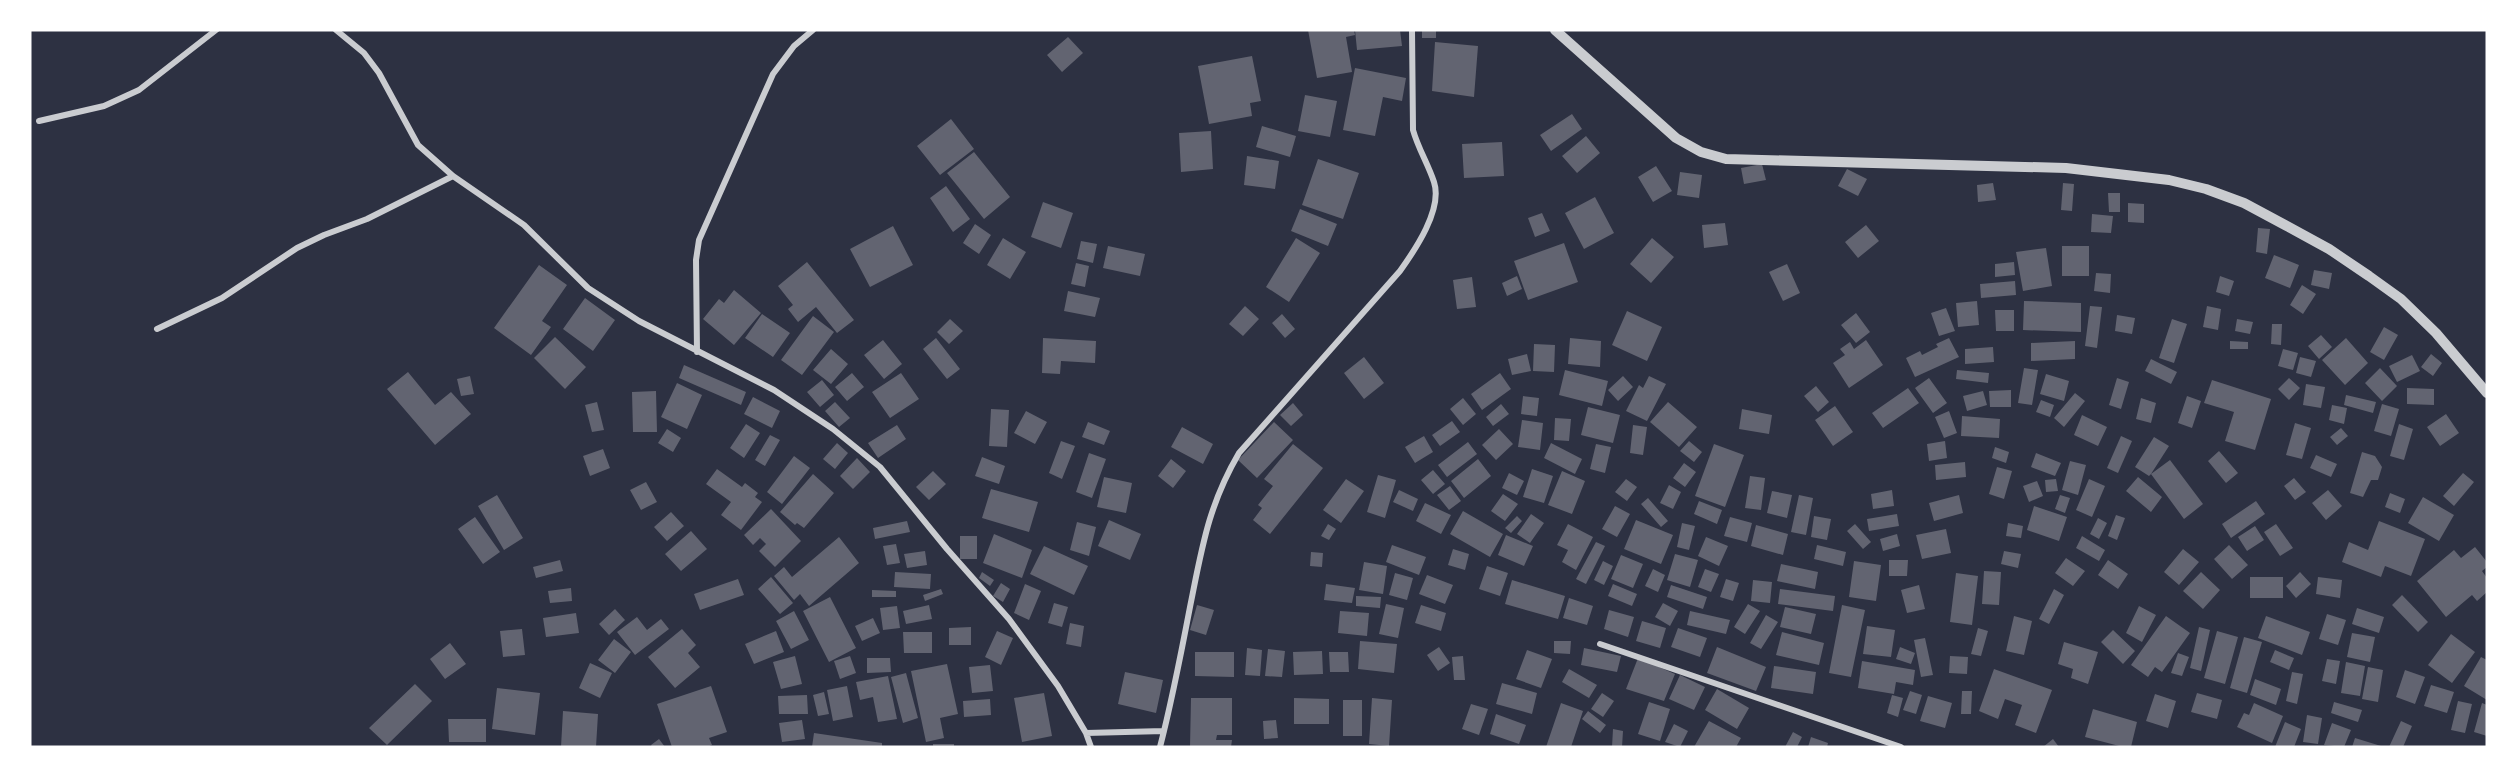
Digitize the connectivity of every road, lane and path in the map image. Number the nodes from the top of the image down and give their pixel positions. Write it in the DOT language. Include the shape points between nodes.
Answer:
graph roads {
  1 [pos="216,30"];
  2 [pos="336,30"];
  3 [pos="813,30"];
  4 [pos="1412,30"];
  5 [pos="1555,30"];
  6 [pos="39,121"];
  7 [pos="453,176"];
  8 [pos="157,329"];
  9 [pos="697,352"];
  10 [pos="2487,393"];
  11 [pos="1600,644"];
  12 [pos="1164,731"];
  13 [pos="1086,733"];
  14 [pos="1091,747"];
  15 [pos="1160,747"];
  16 [pos="1901,747"];
  1 -- 6 [label="street" via="139,90 104,106"];
  2 -- 7 [label="street" via="364,53 418,145"];
  3 -- 9 [label="street" via="794,46 773,74 699,240"];
  4 -- 12 [label="street" via="1413,130 1434,182 1435,206 1400,272 1239,453 1222,482 1206,523"];
  5 -- 10 [label="street" via="1676,138 1701,152 1726,159 2066,168 2169,180 2244,203 2329,249 2401,299"];
  7 -- 8 [label="street" via="367,219 297,248 222,298"];
  7 -- 9 [label="street" via="524,225 588,288"];
  9 -- 13 [label="street" via="774,390 833,429 880,467 1009,619 1058,686"];
  11 -- 16 [label="street"];
  12 -- 13 [label="street"];
  12 -- 15 [label="street"];
  13 -- 14 [label="street"];
}
